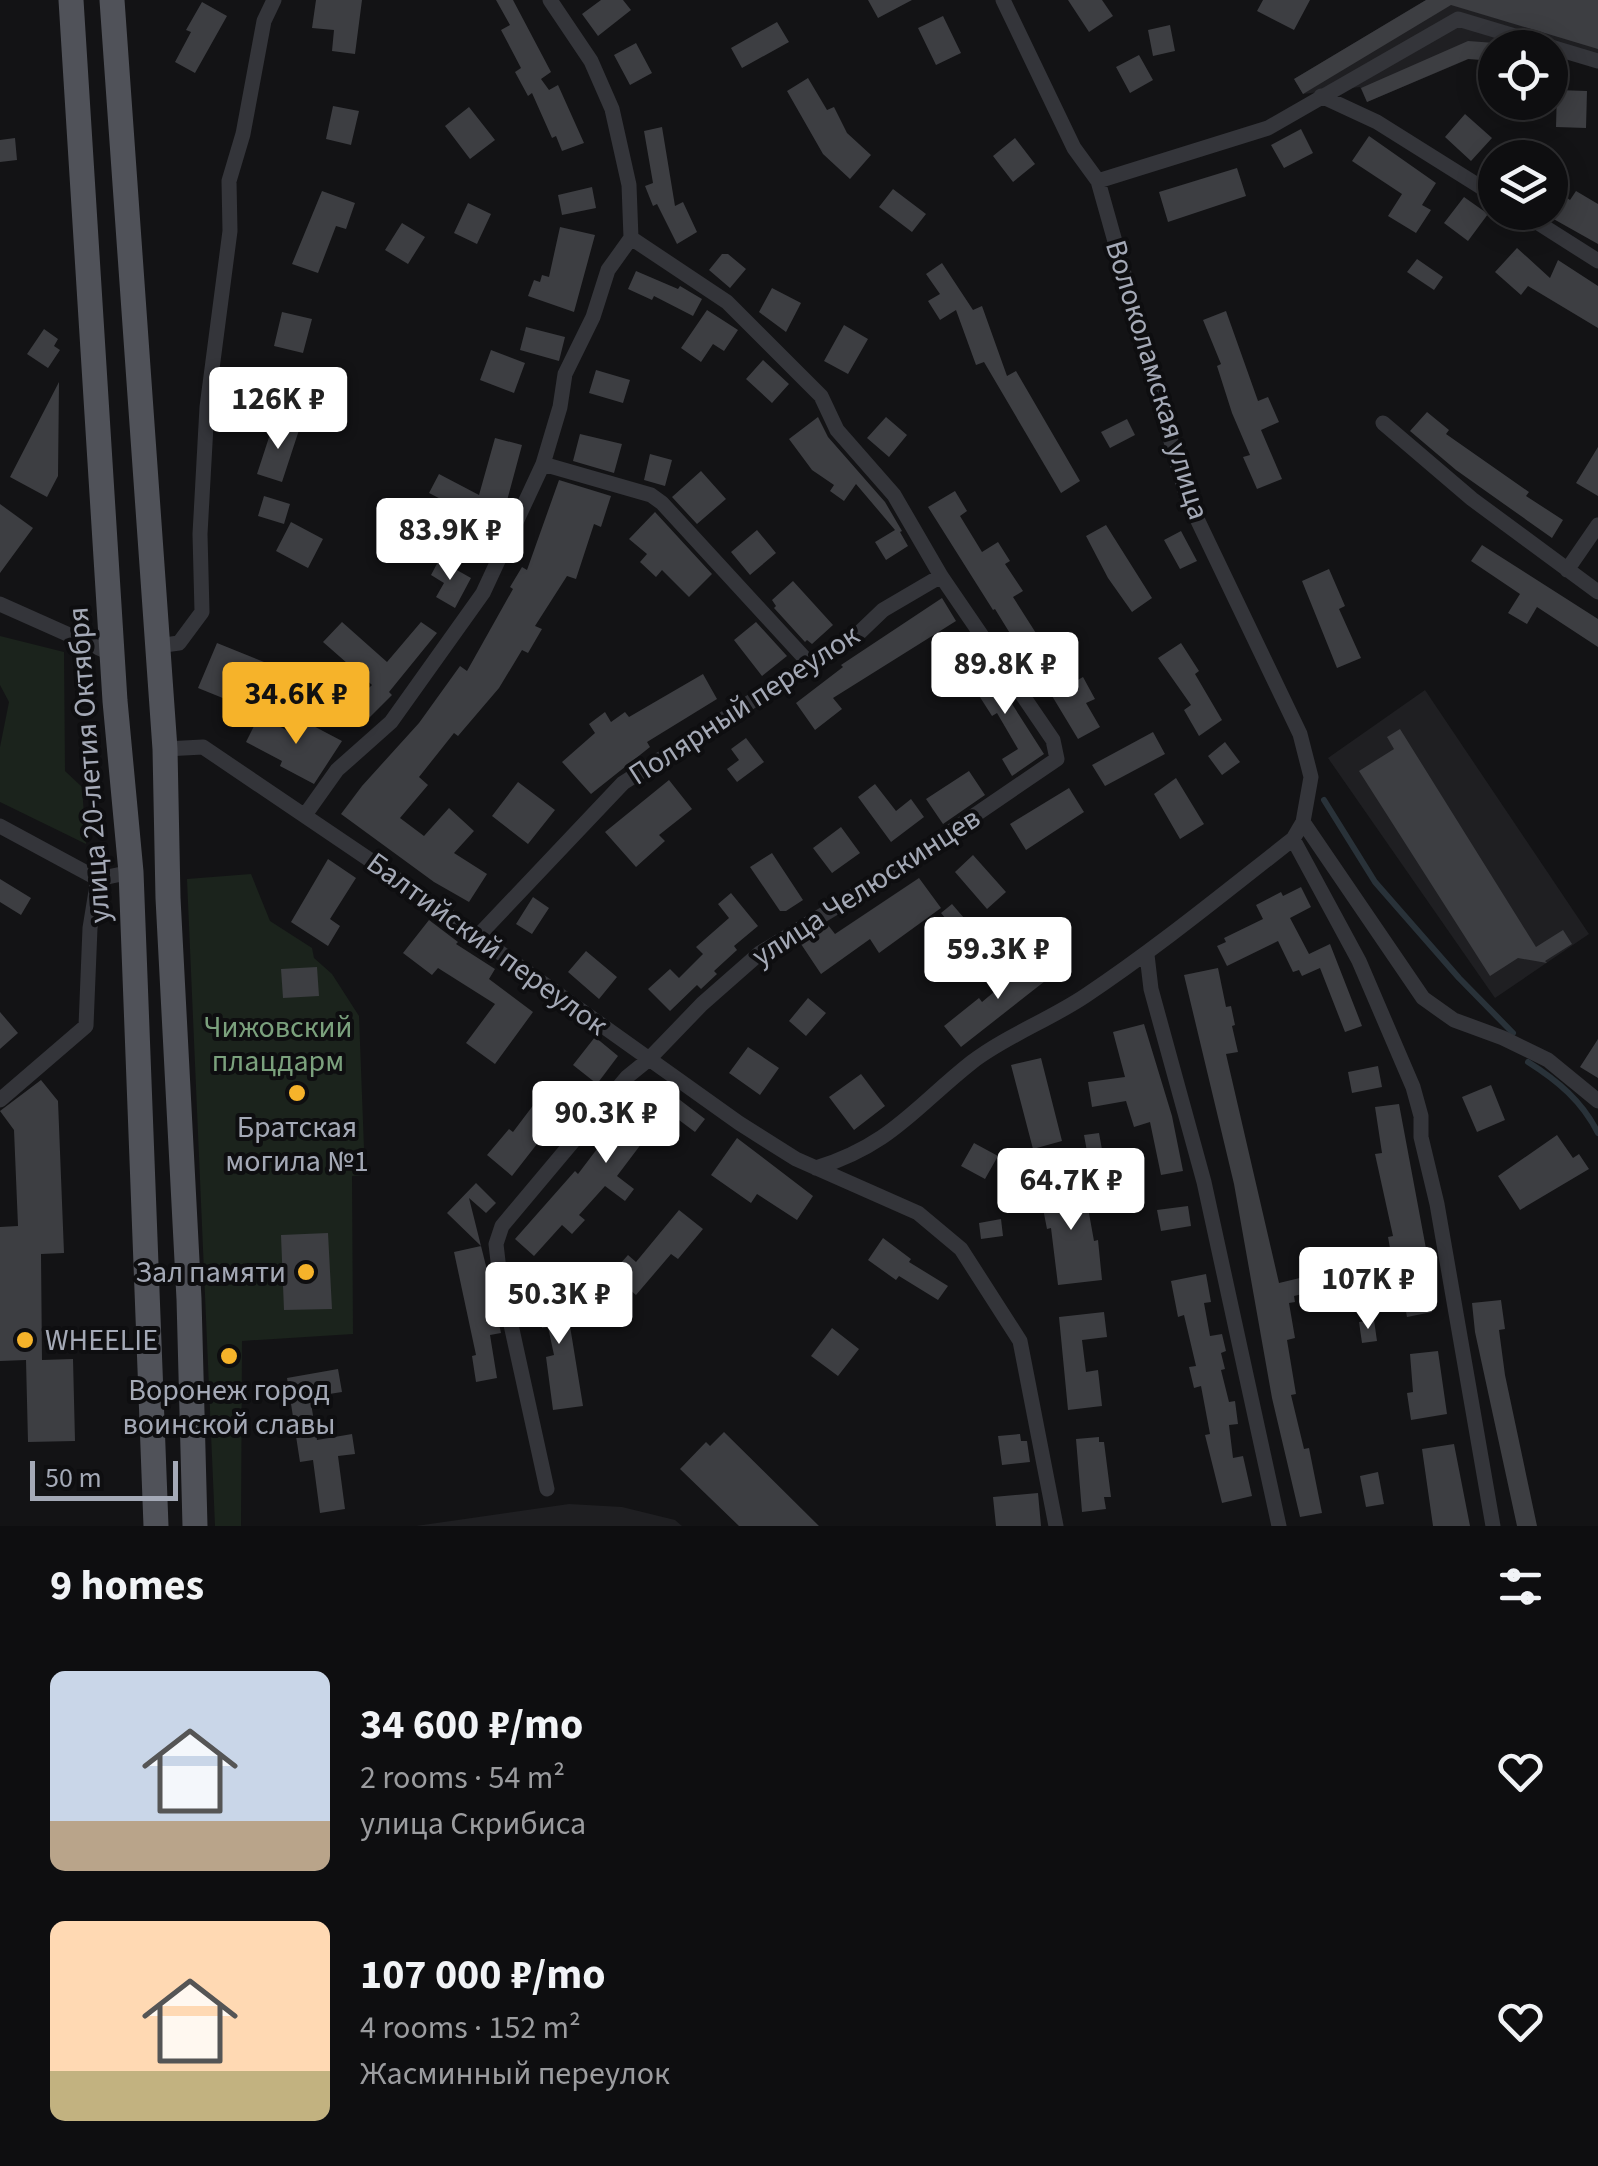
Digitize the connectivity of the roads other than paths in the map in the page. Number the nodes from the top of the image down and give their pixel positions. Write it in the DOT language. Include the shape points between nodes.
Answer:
graph roads {
  1 [pos="72,0"];
  2 [pos="112,0"];
  3 [pos="274,0"];
  4 [pos="550,0"];
  5 [pos="1003,0"];
  6 [pos="1598,61"];
  7 [pos="1321,96"];
  8 [pos="1098,181"];
  9 [pos="1478,185"];
  10 [pos="1549,230"];
  11 [pos="631,238"];
  12 [pos="1598,261"];
  13 [pos="1383,423"];
  14 [pos="543,464"];
  15 [pos="1598,524"];
  16 [pos="1566,570"];
  17 [pos="941,576"];
  18 [pos="1598,592"];
  19 [pos="0,604"];
  20 [pos="158,646"];
  21 [pos="112,654"];
  22 [pos="810,664"];
  23 [pos="165,749"];
  24 [pos="305,815"];
  25 [pos="1303,822"];
  26 [pos="0,826"];
  27 [pos="1292,839"];
  28 [pos="131,872"];
  29 [pos="98,880"];
  30 [pos="478,936"];
  31 [pos="1146,954"];
  32 [pos="648,1060"];
  33 [pos="1597,1097"];
  34 [pos="0,1100"];
  35 [pos="816,1168"];
  36 [pos="546,1489"];
  37 [pos="156,1526"];
  38 [pos="195,1526"];
  39 [pos="1056,1526"];
  40 [pos="1278,1526"];
  41 [pos="1493,1526"];
  1 -- 21 [label="main road, улица 20-летия Октября"];
  2 -- 20 [label="main road"];
  3 -- 20 [label="street" via="230,181 230,231 207,407 202,612 179,643"];
  4 -- 11 [label="street" via="591,61 612,109 629,185"];
  5 -- 8 [label="street, Волоколамская улица" via="1074,148"];
  6 -- 7 [label="street" via="1458,19"];
  7 -- 8 [label="street" via="1268,128"];
  7 -- 9 [label="street" via="1378,122"];
  8 -- 25 [label="street, Волоколамская улица" via="1188,498 1300,734 1311,777"];
  10 -- 12 [label="street"];
  11 -- 14 [label="street" via="608,270 565,374"];
  11 -- 17 [label="street" via="727,302 821,396 837,430 894,495"];
  13 -- 16 [label="street"];
  14 -- 22 [label="street" via="662,503"];
  14 -- 24 [label="street" via="483,593 391,722 337,770"];
  15 -- 16 [label="street"];
  16 -- 18 [label="street"];
  17 -- 22 [label="street, Полярный переулок"];
  17 -- 32 [label="street, улица Челюскинцев" via="1053,740 1057,760 760,952"];
  19 -- 21 [label="street"];
  20 -- 23 [label="main road"];
  21 -- 28 [label="main road, улица 20-летия Октября"];
  22 -- 30 [label="street, Полярный переулок" via="624,784"];
  23 -- 24 [label="street, Балтийский переулок" via="204,747"];
  23 -- 38 [label="main road"];
  24 -- 30 [label="street, Балтийский переулок"];
  25 -- 27 [label="street"];
  25 -- 33 [label="street" via="1423,998 1454,1020 1548,1060"];
  26 -- 29 [label="street"];
  27 -- 31 [label="street"];
  27 -- 41 [label="street" via="1360,961 1421,1116"];
  28 -- 29 [label="street"];
  28 -- 37 [label="main road, улица 20-летия Октября"];
  29 -- 34 [label="street" via="86,1026"];
  30 -- 32 [label="street, Балтийский переулок"];
  31 -- 35 [label="street" via="974,1061 901,1126 849,1158"];
  31 -- 40 [label="street" via="1204,1182"];
  32 -- 35 [label="street, Балтийский переулок"];
  32 -- 36 [label="street, улица Челюскинцев" via="502,1226 496,1244"];
  35 -- 39 [label="street, Балтийский переулок" via="918,1212 961,1249 1020,1341"];
}
